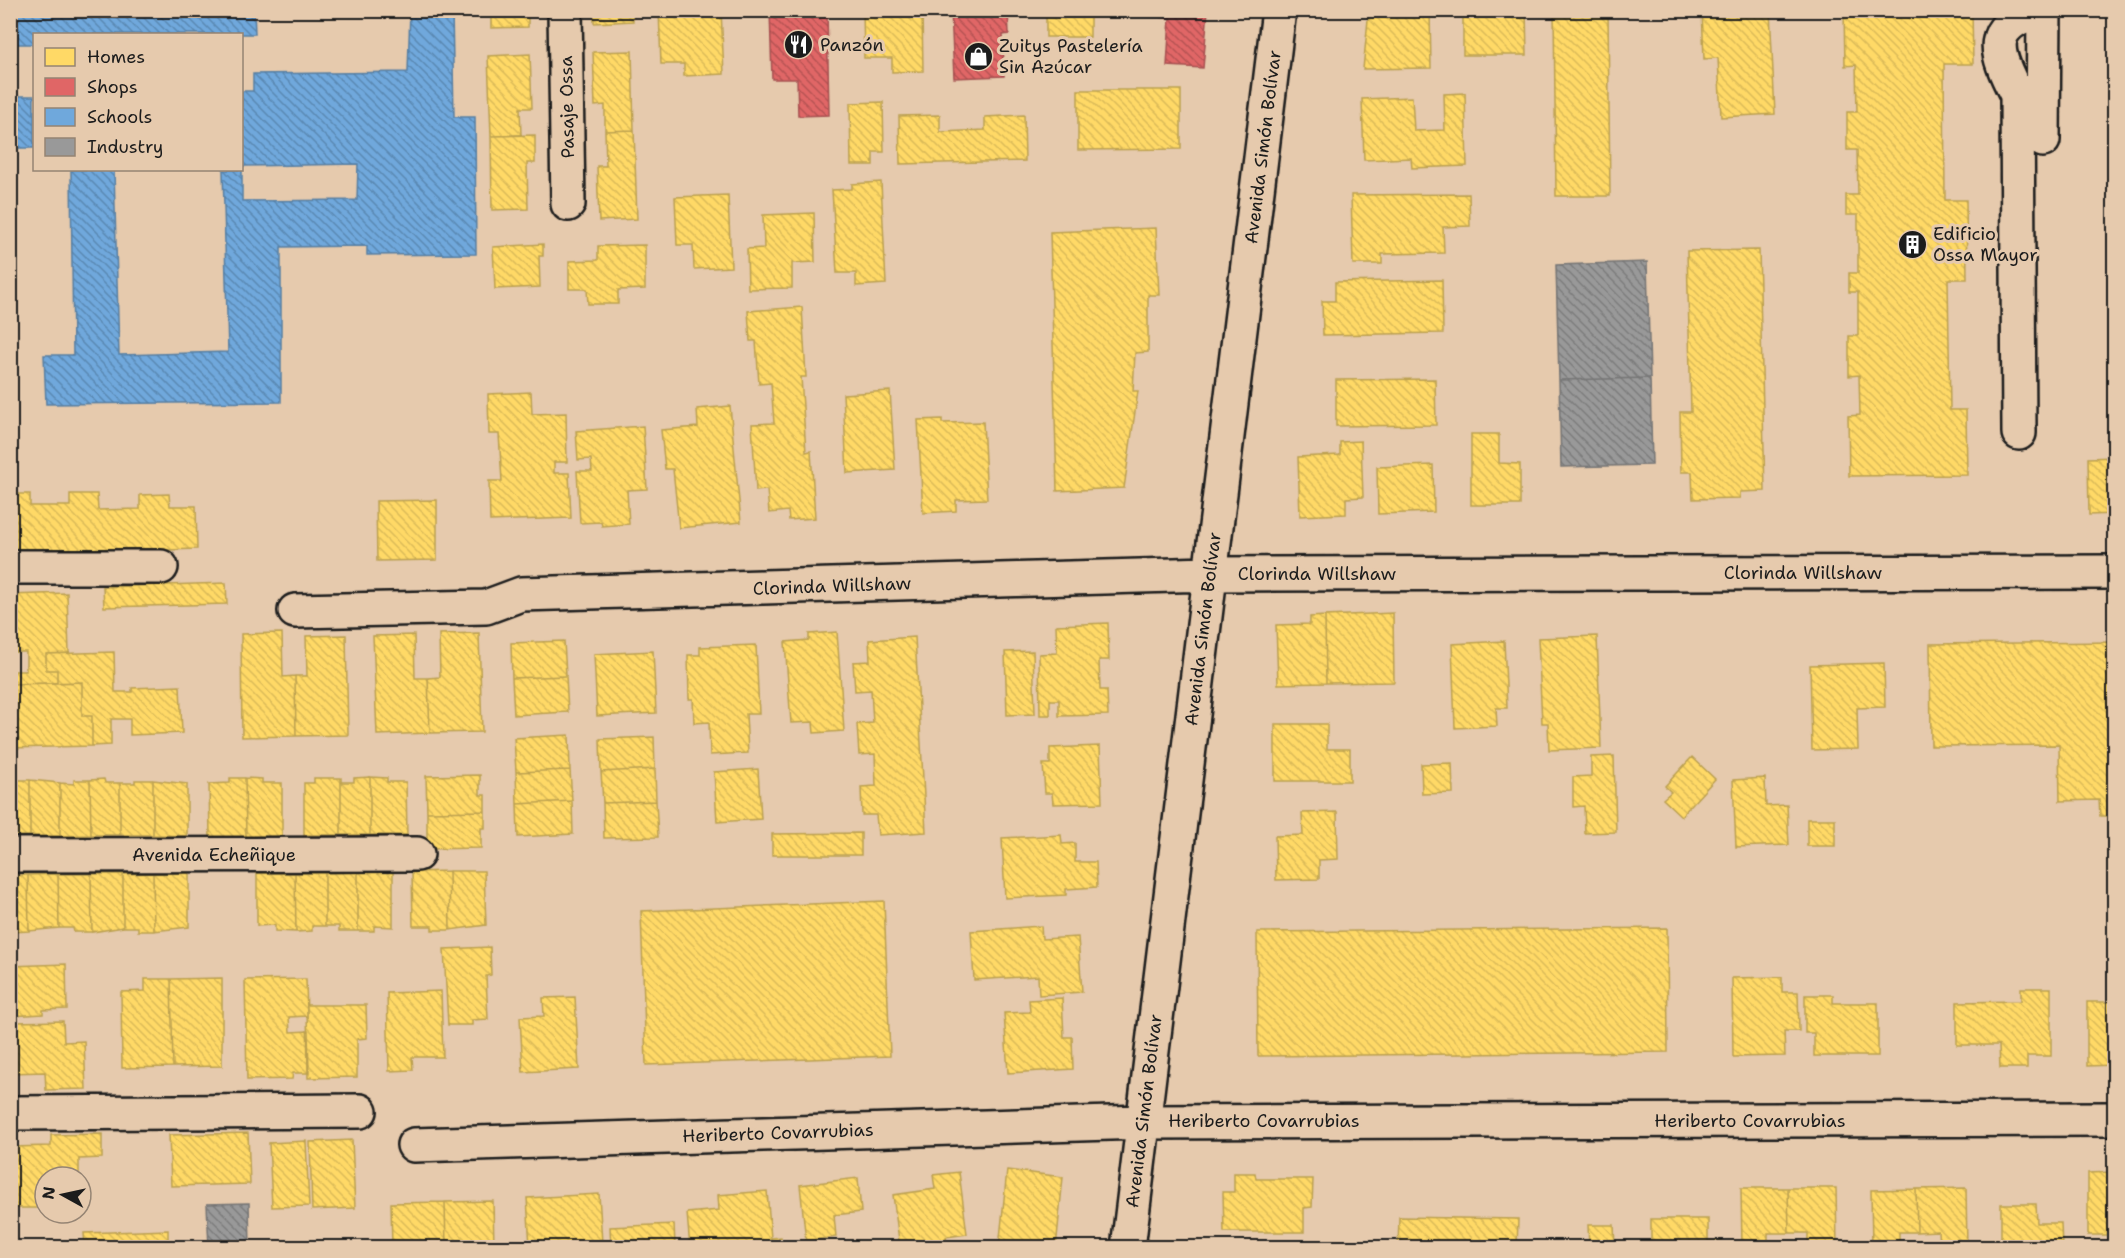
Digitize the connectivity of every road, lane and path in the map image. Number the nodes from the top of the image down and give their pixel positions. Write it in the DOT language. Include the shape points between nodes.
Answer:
graph roads {
  1 [pos="565,10"];
  2 [pos="1280,10"];
  3 [pos="2042,10"];
  4 [pos="2043,140"];
  5 [pos="568,204"];
  6 [pos="2019,434"];
  7 [pos="10,567"];
  8 [pos="161,567"];
  9 [pos="2115,572"];
  10 [pos="1209,574"];
  11 [pos="295,611"];
  12 [pos="417,854"];
  13 [pos="10,855"];
  14 [pos="360,1111"];
  15 [pos="10,1113"];
  16 [pos="2115,1119"];
  17 [pos="1142,1122"];
  18 [pos="414,1145"];
  19 [pos="1128,1248"];
  1 -- 5 [label="street, Pasaje Ossa"];
  2 -- 10 [label="street, Avenida Simón Bolívar"];
  3 -- 4 [label="street"];
  3 -- 6 [label="street" via="2008,24 2000,34 1998,49 2017,95"];
  7 -- 8 [label="street"];
  9 -- 10 [label="street, Clorinda Willshaw"];
  10 -- 11 [label="street, Clorinda Willshaw" via="520,594 486,607"];
  10 -- 17 [label="street, Avenida Simón Bolívar"];
  12 -- 13 [label="street, Avenida Echeñique"];
  14 -- 15 [label="street"];
  16 -- 17 [label="street, Heriberto Covarrubias"];
  17 -- 18 [label="street, Heriberto Covarrubias"];
  17 -- 19 [label="street, Avenida Simón Bolívar"];
}
